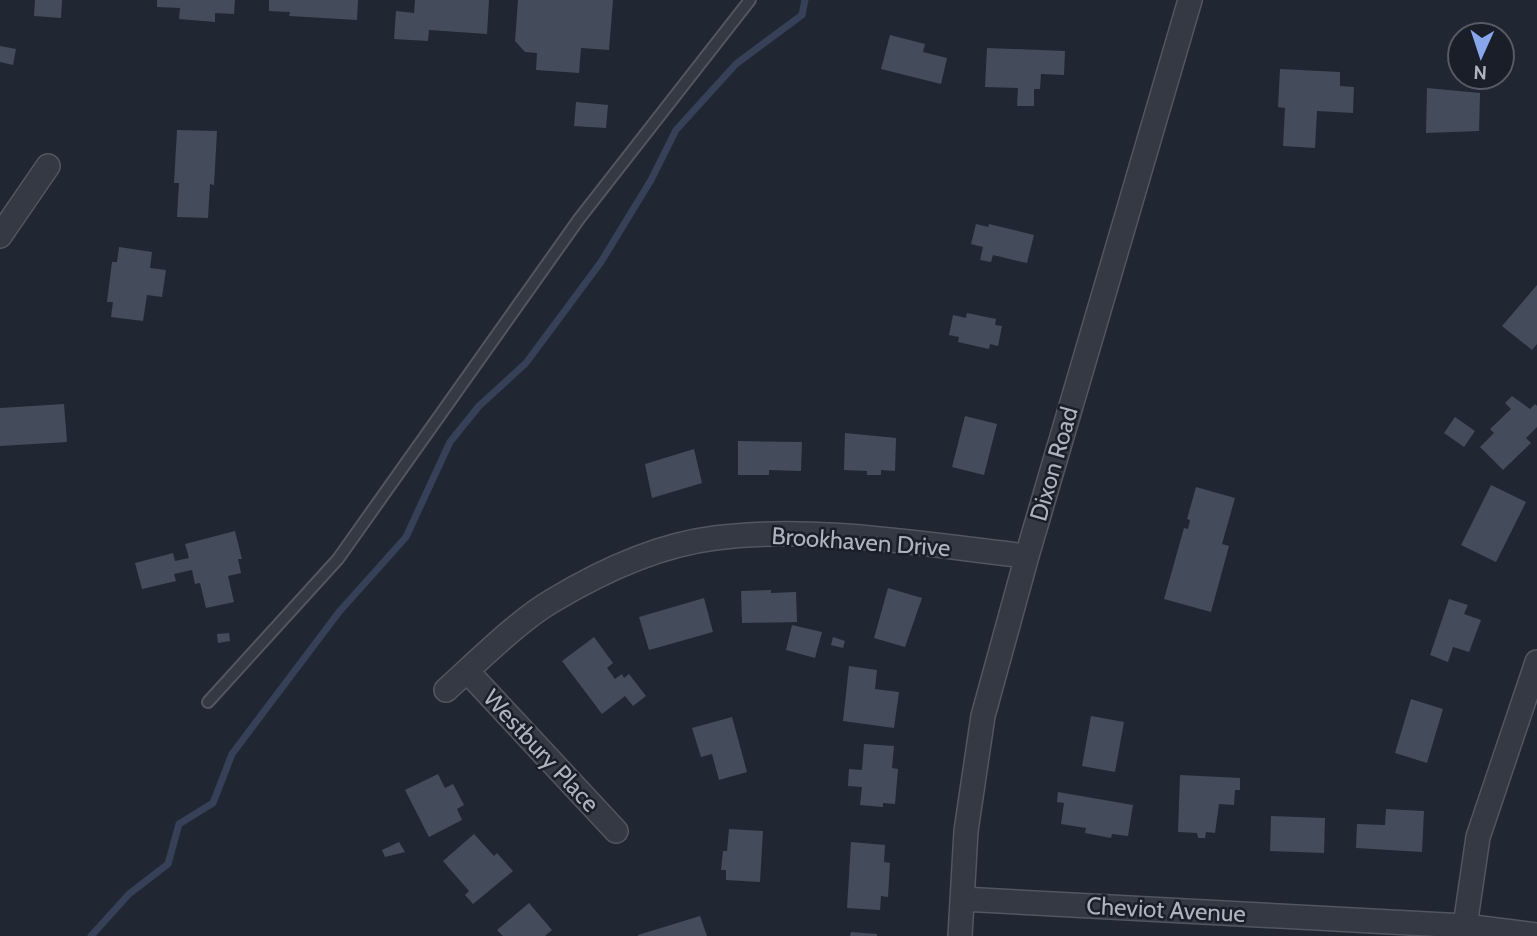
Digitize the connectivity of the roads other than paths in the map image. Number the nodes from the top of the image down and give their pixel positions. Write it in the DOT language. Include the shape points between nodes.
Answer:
graph roads {
  1 [pos="750,0"];
  2 [pos="1190,0"];
  3 [pos="48,166"];
  4 [pos="0,236"];
  5 [pos="1027,556"];
  6 [pos="1537,662"];
  7 [pos="467,671"];
  8 [pos="446,690"];
  9 [pos="208,702"];
  10 [pos="616,831"];
  11 [pos="962,899"];
  12 [pos="1465,931"];
  13 [pos="1537,935"];
  14 [pos="960,936"];
  1 -- 9 [label="lane" via="579,219 338,559"];
  2 -- 5 [label="street, Dixon Road"];
  3 -- 4 [label="street"];
  5 -- 7 [label="street, Brookhaven Drive" via="784,533 691,542 615,569 549,602"];
  5 -- 11 [label="street, Dixon Road" via="983,716 972,776"];
  6 -- 12 [label="street" via="1478,837"];
  7 -- 8 [label="street, Brookhaven Drive"];
  7 -- 10 [label="street, Westbury Place"];
  11 -- 12 [label="street, Cheviot Avenue"];
  11 -- 14 [label="street, Dixon Road"];
  12 -- 13 [label="street, Cheviot Avenue"];
}
